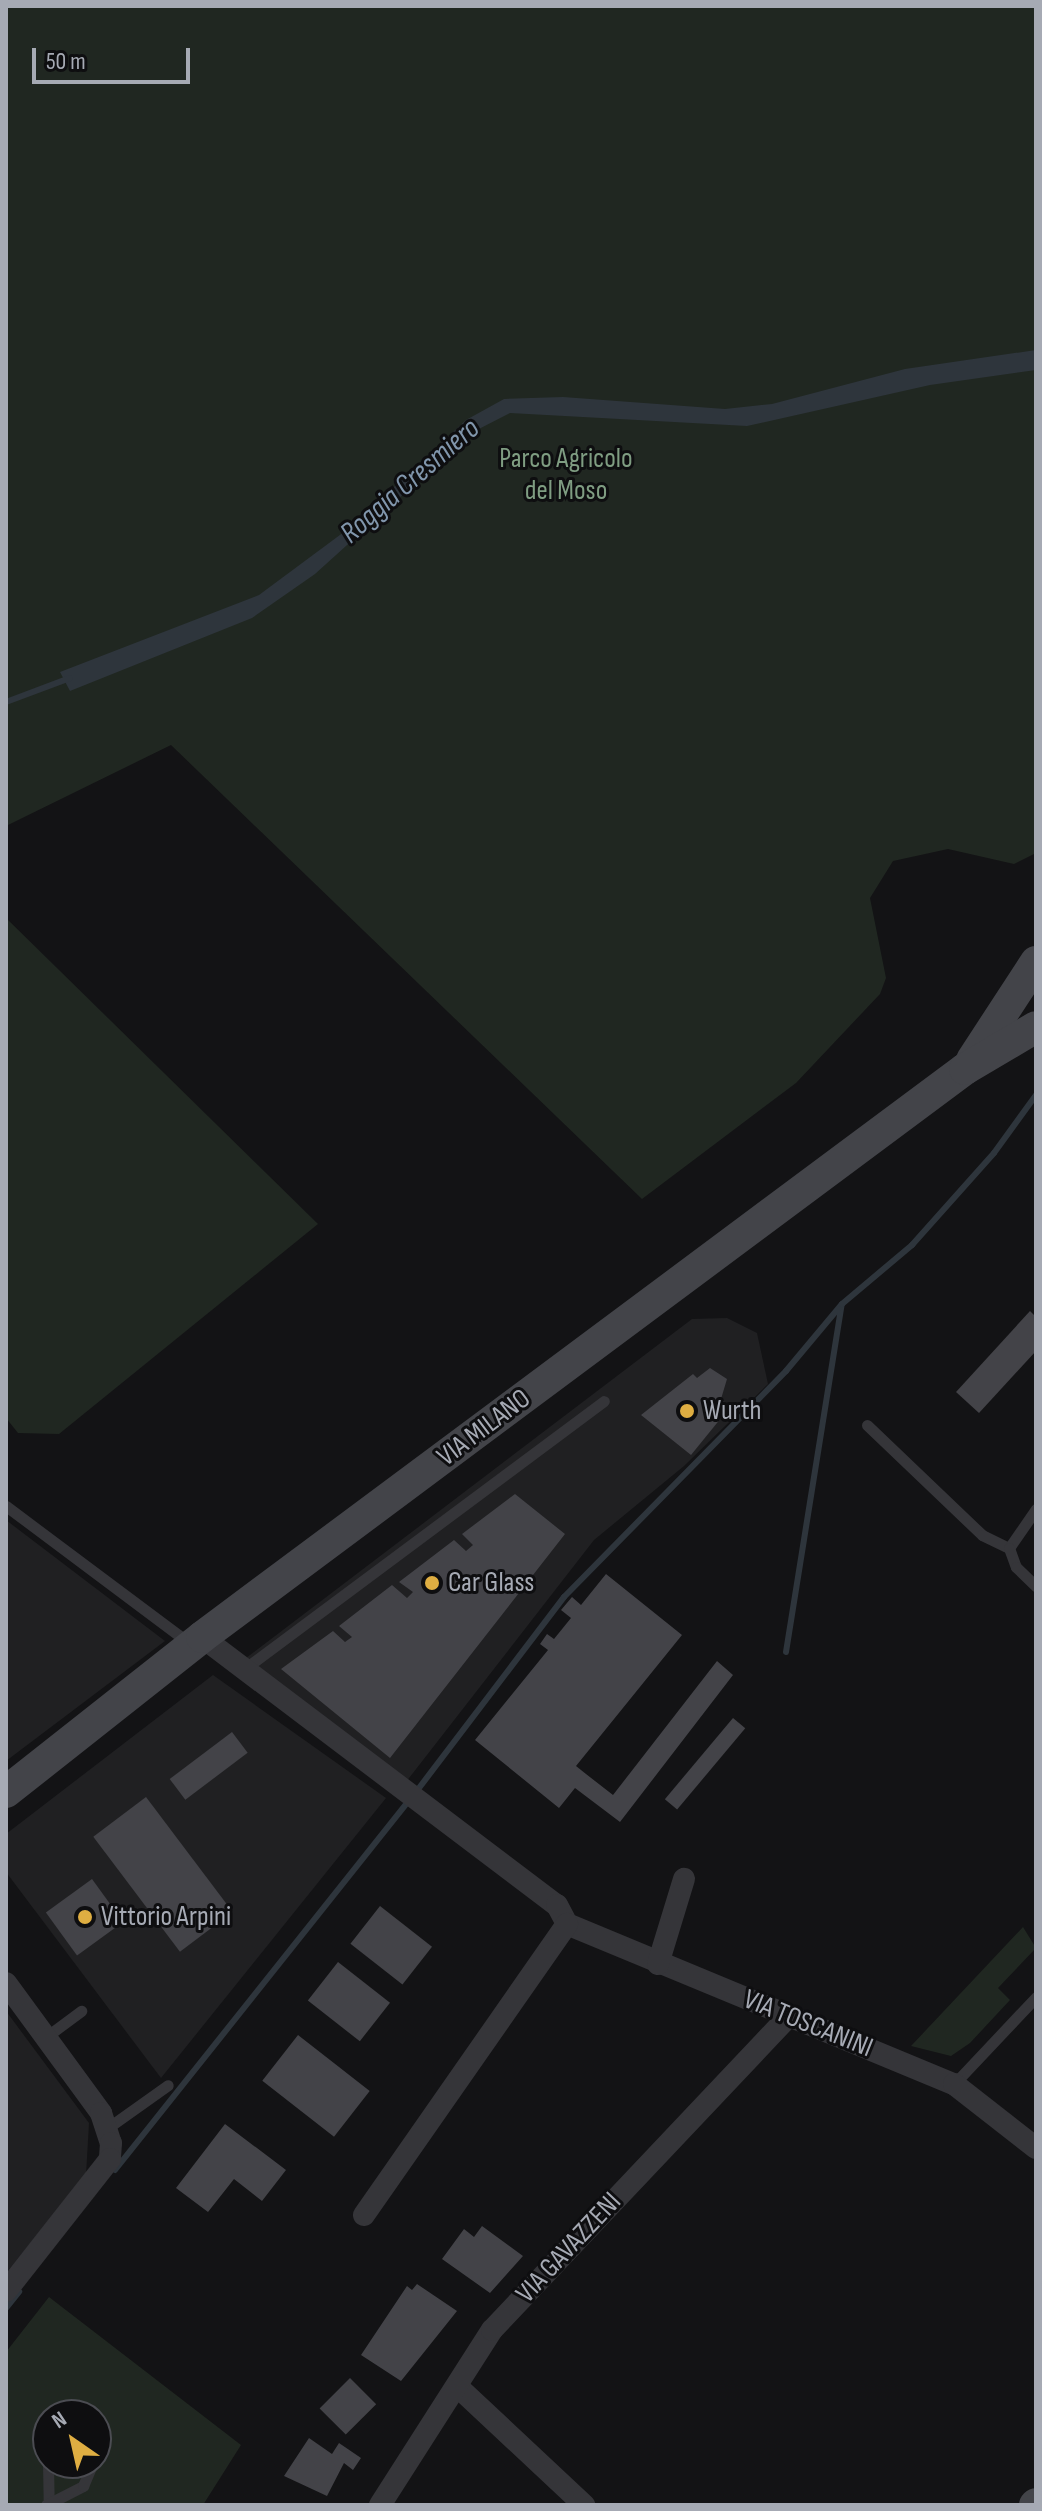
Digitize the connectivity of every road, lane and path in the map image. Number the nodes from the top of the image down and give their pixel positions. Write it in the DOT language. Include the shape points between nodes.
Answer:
graph roads {
  1 [pos="1036,962"];
  2 [pos="1036,1027"];
  3 [pos="965,1069"];
  4 [pos="604,1401"];
  5 [pos="867,1425"];
  6 [pos="6,1506"];
  7 [pos="1036,1509"];
  8 [pos="1009,1548"];
  9 [pos="1036,1586"];
  10 [pos="197,1641"];
  11 [pos="243,1670"];
  12 [pos="15,1785"];
  13 [pos="6,1811"];
  14 [pos="684,1879"];
  15 [pos="567,1924"];
  16 [pos="658,1964"];
  17 [pos="6,1983"];
  18 [pos="1036,1997"];
  19 [pos="81,2011"];
  20 [pos="789,2016"];
  21 [pos="46,2037"];
  22 [pos="954,2084"];
  23 [pos="168,2085"];
  24 [pos="109,2127"];
  25 [pos="1036,2148"];
  26 [pos="364,2215"];
  27 [pos="6,2291"];
  28 [pos="458,2387"];
  29 [pos="48,2479"];
  30 [pos="86,2479"];
  31 [pos="48,2503"];
  32 [pos="380,2505"];
  33 [pos="584,2505"];
  1 -- 3 [label="main road, VIA MILANO"];
  2 -- 3 [label="main road, VIA MILANO"];
  3 -- 10 [label="main road, VIA MILANO"];
  4 -- 11 [label="lane, VIA MILANO"];
  5 -- 8 [label="lane" via="982,1535"];
  6 -- 10 [label="lane"];
  7 -- 8 [label="lane"];
  8 -- 9 [label="lane" via="1016,1567"];
  10 -- 11 [label="street, VIA TOSCANINI"];
  10 -- 12 [label="main road, VIA MILANO"];
  11 -- 15 [label="street, VIA TOSCANINI" via="557,1905"];
  12 -- 13 [label="street"];
  14 -- 16 [label="street"];
  15 -- 16 [label="street, VIA TOSCANINI"];
  15 -- 26 [label="street"];
  16 -- 20 [label="street, VIA TOSCANINI"];
  17 -- 21 [label="street"];
  18 -- 22 [label="lane"];
  19 -- 21 [label="lane"];
  20 -- 22 [label="street, VIA TOSCANINI"];
  20 -- 28 [label="street, VIA GAVAZZENI" via="499,2323"];
  21 -- 24 [label="street"];
  22 -- 25 [label="street, VIA TOSCANINI"];
  23 -- 24 [label="lane"];
  24 -- 27 [label="street" via="110,2159"];
  28 -- 32 [label="street, VIA GAVAZZENI"];
  28 -- 33 [label="street"];
  29 -- 31 [label="lane"];
  30 -- 31 [label="lane" via="83,2486"];
}
